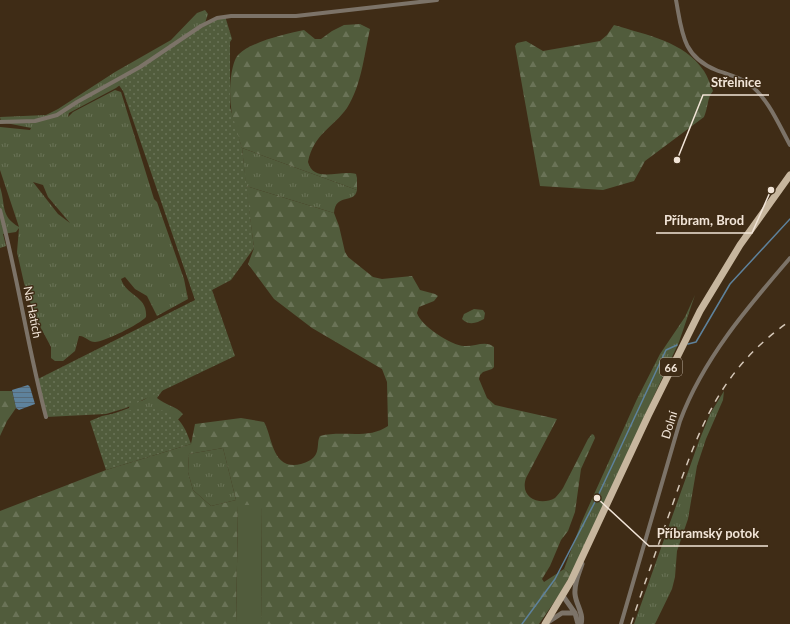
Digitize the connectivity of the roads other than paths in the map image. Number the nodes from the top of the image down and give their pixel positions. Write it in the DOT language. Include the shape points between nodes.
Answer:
graph roads {
  1 [pos="437,0"];
  2 [pos="676,0"];
  3 [pos="0,122"];
  4 [pos="790,145"];
  5 [pos="789,177"];
  6 [pos="0,210"];
  7 [pos="790,258"];
  8 [pos="46,417"];
  9 [pos="584,554"];
  10 [pos="563,596"];
  11 [pos="578,606"];
  12 [pos="575,613"];
  13 [pos="545,624"];
  14 [pos="580,624"];
  15 [pos="621,624"];
  1 -- 3 [label="street" via="296,16 217,18 57,115 39,120"];
  2 -- 4 [label="street" via="682,34 691,53 710,67 750,85 767,105"];
  5 -- 9 [label="main road, 66" via="740,245 700,311"];
  6 -- 8 [label="street, Na Hatích"];
  7 -- 15 [label="street, Dolní" via="729,331 690,395"];
  9 -- 10 [label="main road, 66"];
  9 -- 11 [label="street" via="575,589"];
  10 -- 11 [label="street" via="575,601"];
  10 -- 12 [label="street"];
  10 -- 13 [label="main road, 66"];
  11 -- 14 [label="street" via="581,614"];
  12 -- 13 [label="street" via="558,614"];
  12 -- 14 [label="street"];
}
